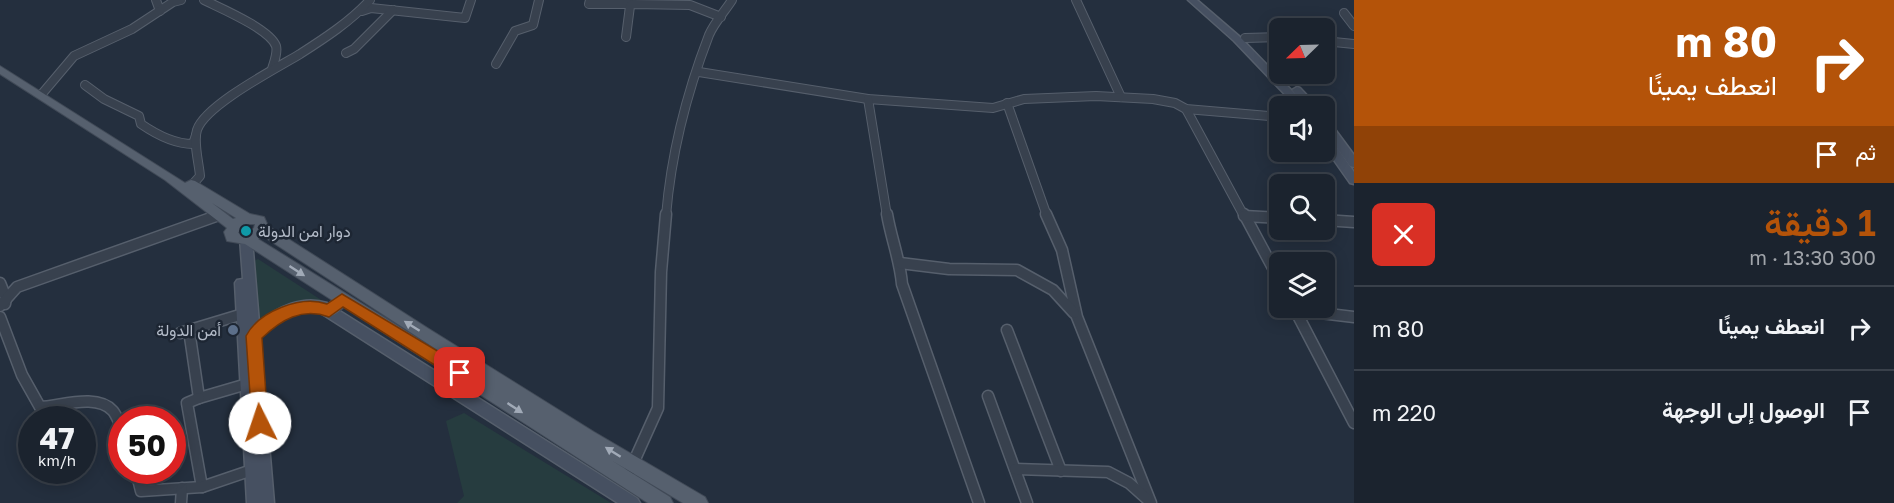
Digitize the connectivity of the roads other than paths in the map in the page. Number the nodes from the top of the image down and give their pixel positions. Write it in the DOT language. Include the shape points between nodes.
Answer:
graph roads {
  1 [pos="156,0"];
  2 [pos="182,0"];
  3 [pos="204,0"];
  4 [pos="370,0"];
  5 [pos="471,0"];
  6 [pos="539,0"];
  7 [pos="590,0"];
  8 [pos="732,0"];
  9 [pos="1076,0"];
  10 [pos="1192,0"];
  11 [pos="1200,0"];
  12 [pos="633,4"];
  13 [pos="393,10"];
  14 [pos="160,11"];
  15 [pos="359,12"];
  16 [pos="1344,13"];
  17 [pos="721,17"];
  18 [pos="1354,26"];
  19 [pos="1269,36"];
  20 [pos="626,37"];
  21 [pos="1241,38"];
  22 [pos="1335,42"];
  23 [pos="1354,44"];
  24 [pos="346,53"];
  25 [pos="1269,63"];
  26 [pos="496,64"];
  27 [pos="0,69"];
  28 [pos="272,69"];
  29 [pos="699,72"];
  30 [pos="1289,84"];
  31 [pos="85,85"];
  32 [pos="41,95"];
  33 [pos="1297,96"];
  34 [pos="1299,96"];
  35 [pos="1121,97"];
  36 [pos="868,99"];
  37 [pos="1007,103"];
  38 [pos="1186,109"];
  39 [pos="1269,116"];
  40 [pos="196,132"];
  41 [pos="1335,136"];
  42 [pos="1335,153"];
  43 [pos="1354,163"];
  44 [pos="169,177"];
  45 [pos="1354,180"];
  46 [pos="192,185"];
  47 [pos="219,215"];
  48 [pos="1244,216"];
  49 [pos="1269,217"];
  50 [pos="248,219"];
  51 [pos="1335,221"];
  52 [pos="1354,222"];
  53 [pos="261,228"];
  54 [pos="241,236"];
  55 [pos="1269,261"];
  56 [pos="900,263"];
  57 [pos="0,282"];
  58 [pos="342,300"];
  59 [pos="3,302"];
  60 [pos="329,311"];
  61 [pos="243,314"];
  62 [pos="1335,314"];
  63 [pos="0,317"];
  64 [pos="1077,317"];
  65 [pos="1354,317"];
  66 [pos="1299,318"];
  67 [pos="1007,330"];
  68 [pos="254,336"];
  69 [pos="465,367"];
  70 [pos="248,384"];
  71 [pos="450,386"];
  72 [pos="988,396"];
  73 [pos="200,398"];
  74 [pos="108,408"];
  75 [pos="1354,423"];
  76 [pos="633,464"];
  77 [pos="258,468"];
  78 [pos="1015,469"];
  79 [pos="1061,471"];
  80 [pos="626,479"];
  81 [pos="139,484"];
  82 [pos="202,487"];
  83 [pos="182,488"];
  84 [pos="181,503"];
  85 [pos="255,503"];
  86 [pos="266,503"];
  87 [pos="632,503"];
  88 [pos="664,503"];
  89 [pos="699,503"];
  90 [pos="979,503"];
  91 [pos="1027,503"];
  92 [pos="1151,503"];
  1 -- 14 [label="street"];
  2 -- 14 [label="street"];
  3 -- 28 [label="street" via="275,43"];
  4 -- 15 [label="street"];
  5 -- 13 [label="street" via="465,18"];
  6 -- 26 [label="street" via="533,25 515,31"];
  7 -- 12 [label="street" via="589,4"];
  8 -- 17 [label="street"];
  9 -- 35 [label="street"];
  10 -- 21 [label="main road"];
  11 -- 21 [label="main road"];
  12 -- 17 [label="street" via="688,5 711,9"];
  12 -- 20 [label="street"];
  13 -- 15 [label="street" via="371,8"];
  13 -- 24 [label="street"];
  14 -- 32 [label="street" via="74,56"];
  15 -- 28 [label="street"];
  16 -- 18 [label="street"];
  17 -- 29 [label="street" via="710,33"];
  19 -- 21 [label="street"];
  21 -- 25 [label="main road"];
  21 -- 33 [label="main road"];
  22 -- 23 [label="street"];
  27 -- 32 [label="main road"];
  28 -- 40 [label="street" via="228,98"];
  29 -- 36 [label="street"];
  29 -- 76 [label="street" via="683,117 668,189 661,272 658,408"];
  30 -- 34 [label="main road"];
  31 -- 40 [label="street" via="139,116 141,124 152,132 186,145 193,144"];
  32 -- 44 [label="main road"];
  35 -- 37 [label="street" via="1024,99"];
  35 -- 38 [label="street" via="1175,103"];
  36 -- 37 [label="street" via="993,108"];
  36 -- 56 [label="street" via="890,234"];
  37 -- 64 [label="street" via="1062,250"];
  38 -- 39 [label="street"];
  38 -- 48 [label="street"];
  40 -- 46 [label="street" via="200,176"];
  41 -- 43 [label="main road"];
  42 -- 45 [label="main road"];
  44 -- 46 [label="main road"];
  44 -- 47 [label="main road"];
  46 -- 50 [label="main road"];
  47 -- 54 [label="main road"];
  47 -- 59 [label="street" via="17,287"];
  48 -- 49 [label="street"];
  48 -- 55 [label="street"];
  50 -- 53 [label="main road" via="259,220"];
  50 -- 54 [label="main road"];
  51 -- 52 [label="street"];
  53 -- 54 [label="main road"];
  69 -- 53 [label="main road, one-way"];
  54 -- 58 [label="main road, one-way"];
  54 -- 61 [label="main road"];
  54 -- 68 [label="main road"];
  56 -- 64 [label="street" via="949,269 1017,270 1053,290"];
  56 -- 90 [label="street" via="902,284"];
  57 -- 59 [label="street"];
  58 -- 60 [label="main road"];
  58 -- 69 [label="main road"];
  59 -- 63 [label="street"];
  60 -- 68 [label="main road" via="312,306 292,310 272,319"];
  60 -- 71 [label="main road"];
  61 -- 70 [label="main road"];
  61 -- 73 [label="street" via="184,332"];
  62 -- 65 [label="street"];
  63 -- 74 [label="street" via="17,366 40,407 88,402"];
  64 -- 92 [label="street"];
  66 -- 75 [label="street"];
  67 -- 79 [label="street"];
  68 -- 77 [label="main road"];
  69 -- 71 [label="main road"];
  76 -- 69 [label="main road, one-way"];
  69 -- 80 [label="main road, one-way"];
  70 -- 73 [label="street"];
  70 -- 77 [label="main road"];
  71 -- 87 [label="main road"];
  72 -- 78 [label="street"];
  73 -- 82 [label="street" via="187,403"];
  76 -- 80 [label="street"];
  76 -- 89 [label="main road"];
  77 -- 82 [label="street"];
  77 -- 85 [label="main road"];
  77 -- 86 [label="main road"];
  78 -- 79 [label="street"];
  78 -- 91 [label="street"];
  79 -- 92 [label="street" via="1108,472 1136,487"];
  80 -- 88 [label="main road"];
  81 -- 83 [label="street" via="141,491"];
  82 -- 83 [label="street"];
  83 -- 84 [label="street"];
}
